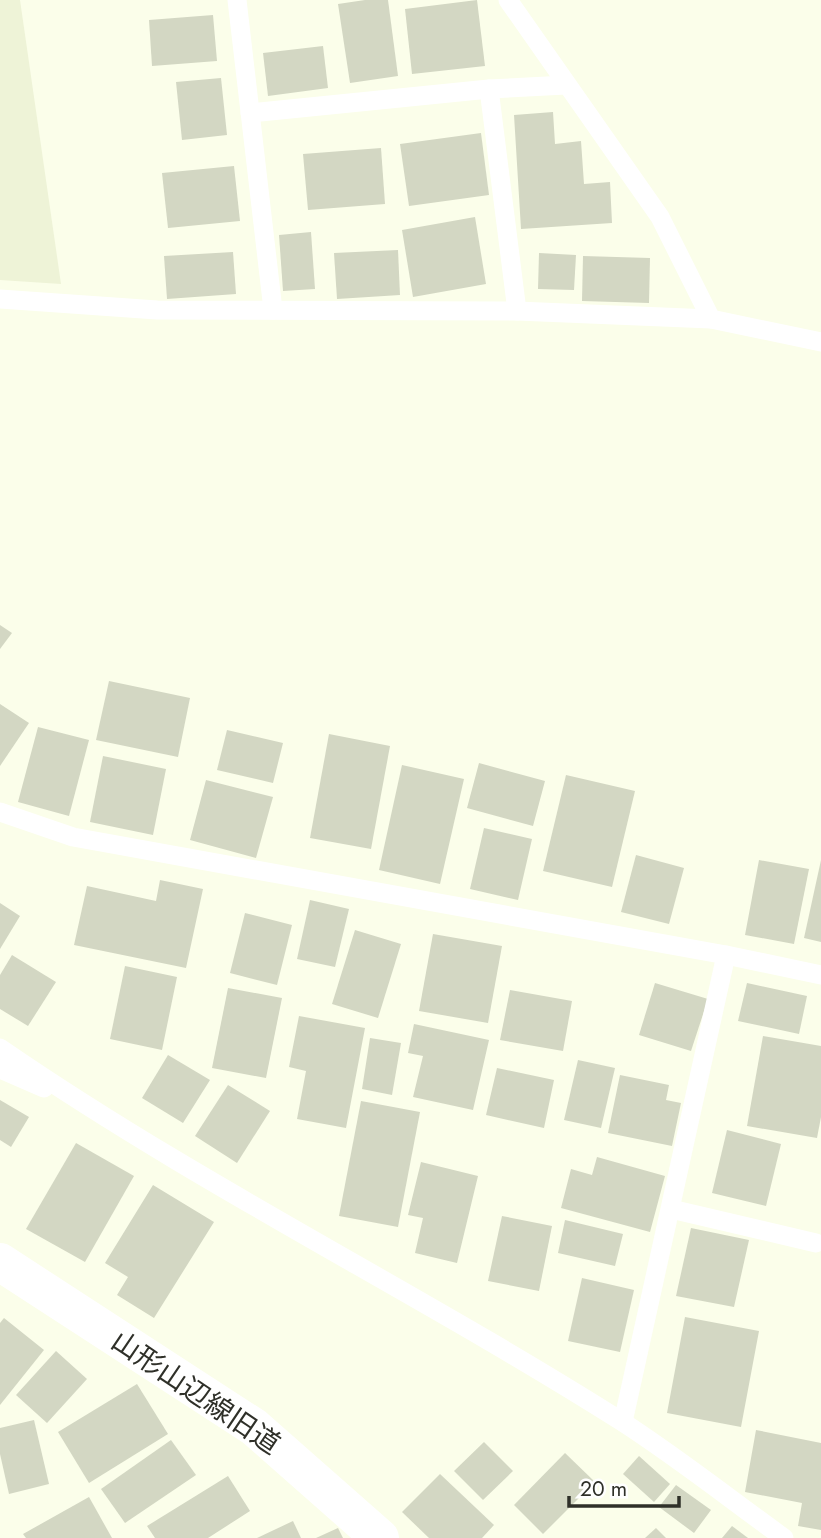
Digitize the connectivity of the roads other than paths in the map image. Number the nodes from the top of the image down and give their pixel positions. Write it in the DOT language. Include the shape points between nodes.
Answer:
graph roads {
  1 [pos="237,0"];
  2 [pos="508,0"];
  3 [pos="566,85"];
  4 [pos="489,89"];
  5 [pos="250,113"];
  6 [pos="0,299"];
  7 [pos="273,310"];
  8 [pos="517,311"];
  9 [pos="712,319"];
  10 [pos="821,342"];
  11 [pos="0,812"];
  12 [pos="726,955"];
  13 [pos="821,975"];
  14 [pos="0,1048"];
  15 [pos="0,1069"];
  16 [pos="83,1105"];
  17 [pos="671,1209"];
  18 [pos="816,1243"];
  19 [pos="0,1262"];
  20 [pos="622,1422"];
  21 [pos="380,1538"];
  22 [pos="784,1538"];
  1 -- 5 [label="lane"];
  2 -- 3 [label="lane"];
  3 -- 4 [label="lane"];
  3 -- 9 [label="lane" via="660,217"];
  4 -- 5 [label="lane"];
  4 -- 8 [label="lane"];
  5 -- 7 [label="lane"];
  6 -- 7 [label="lane" via="158,310"];
  7 -- 8 [label="lane"];
  8 -- 9 [label="lane"];
  9 -- 10 [label="lane"];
  11 -- 12 [label="lane" via="73,837"];
  12 -- 13 [label="lane"];
  12 -- 17 [label="lane"];
  14 -- 16 [label="lane"];
  15 -- 16 [label="lane"];
  16 -- 20 [label="lane"];
  17 -- 18 [label="lane"];
  17 -- 20 [label="lane"];
  19 -- 21 [label="street, 山形山辺線旧道" via="254,1427"];
  20 -- 22 [label="lane"];
}
